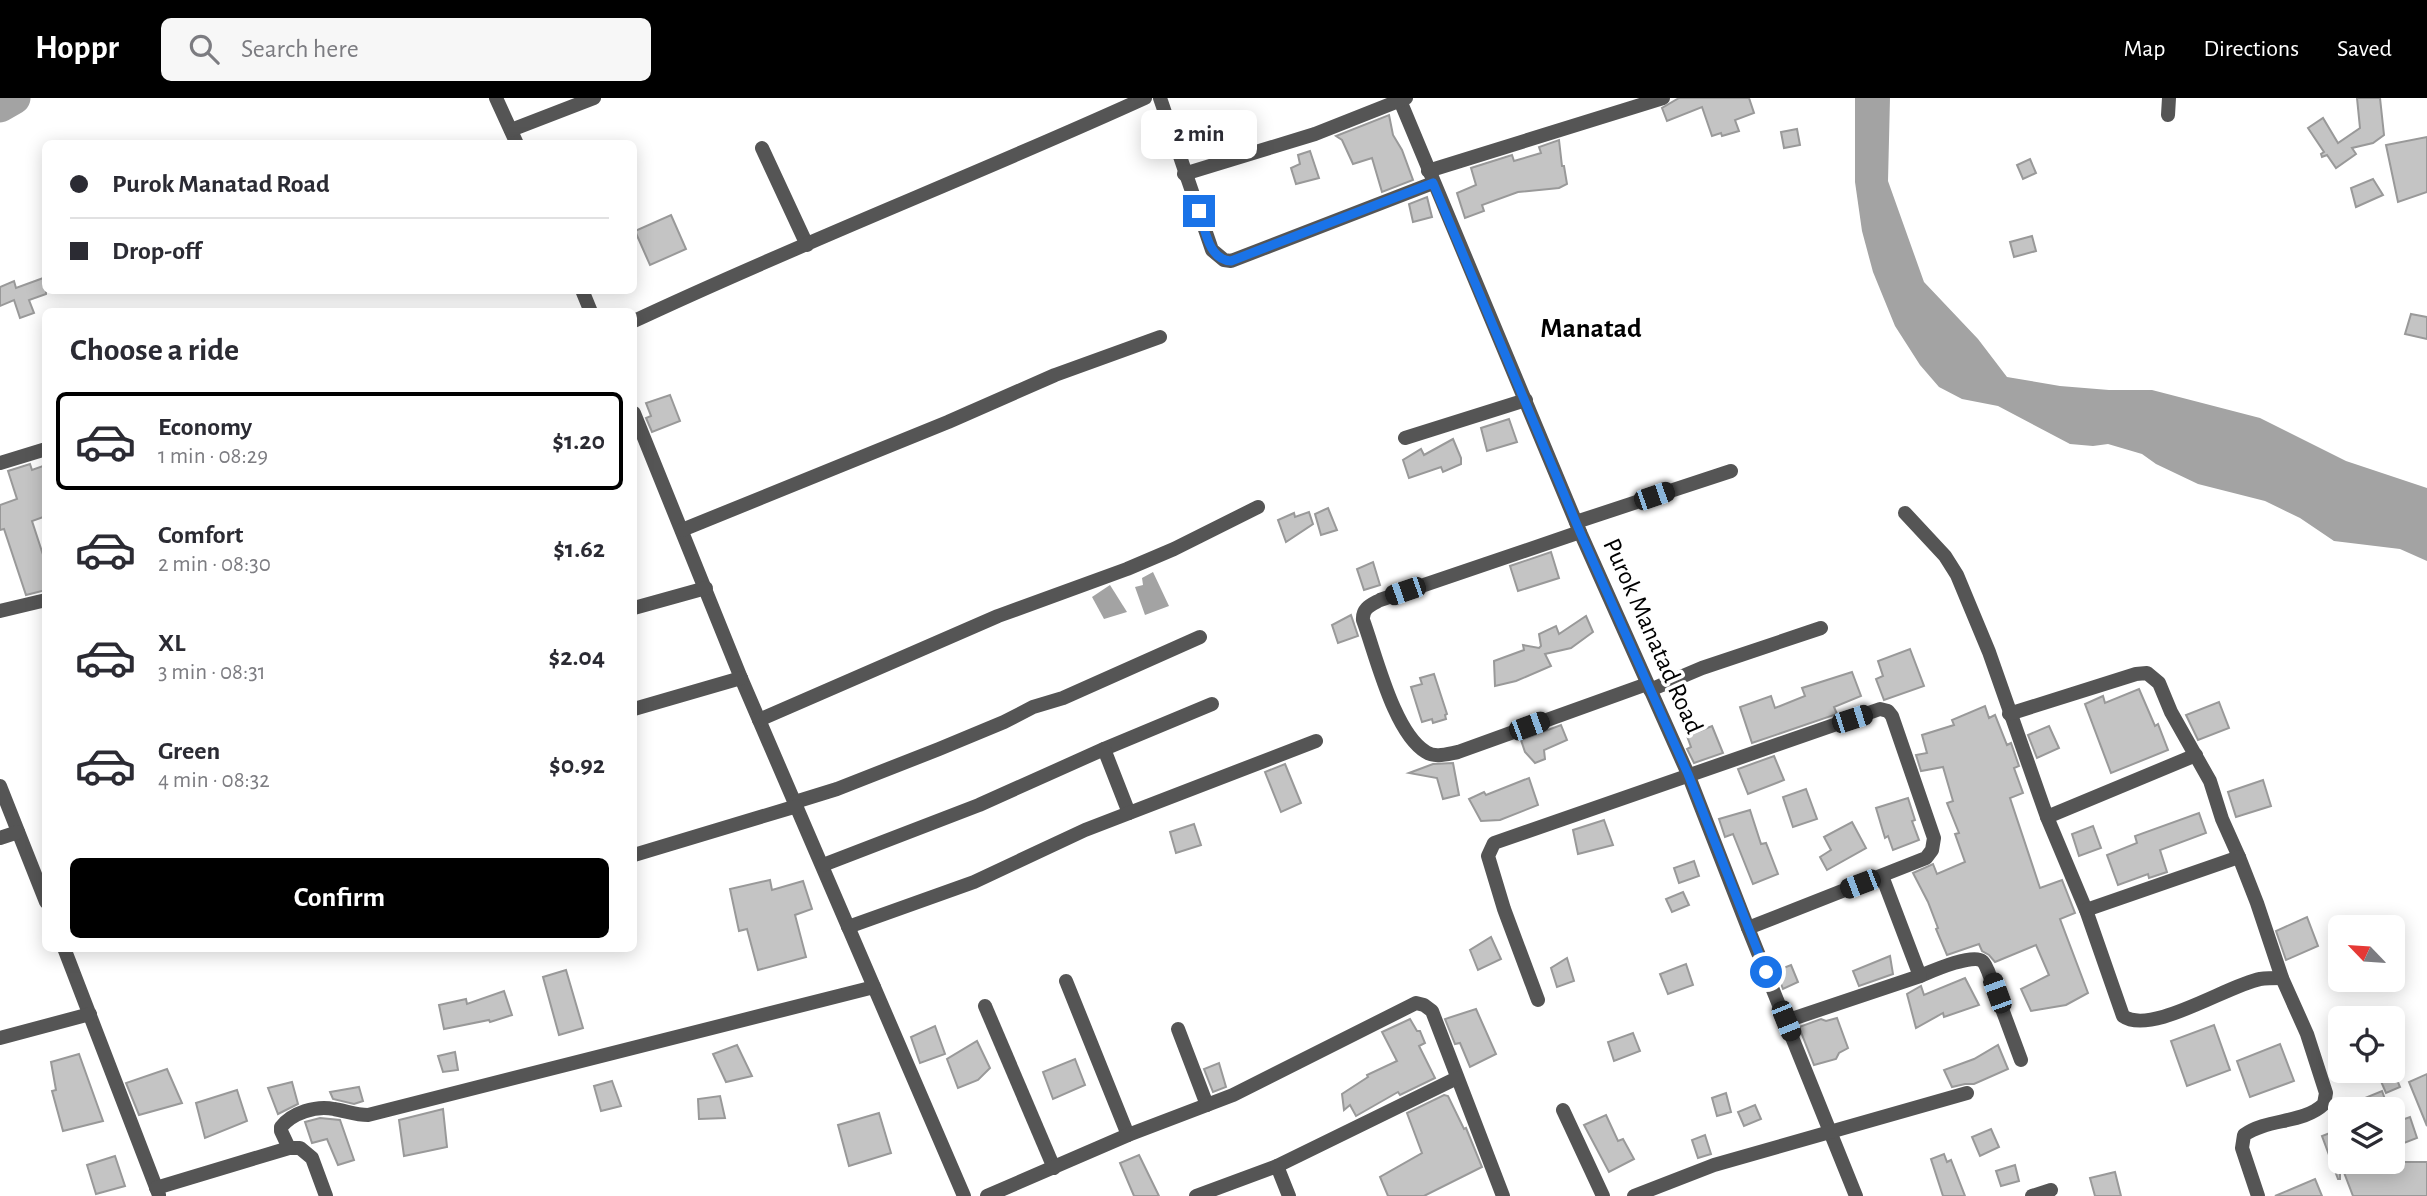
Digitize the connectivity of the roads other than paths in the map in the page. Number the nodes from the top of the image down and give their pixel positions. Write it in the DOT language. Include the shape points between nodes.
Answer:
graph roads {
  1 [pos="496,98"];
  2 [pos="594,98"];
  3 [pos="1145,98"];
  4 [pos="1160,98"];
  5 [pos="1663,98"];
  6 [pos="2169,98"];
  7 [pos="1402,99"];
  8 [pos="2168,115"];
  9 [pos="514,137"];
  10 [pos="762,148"];
  11 [pos="1184,174"];
  12 [pos="1431,177"];
  13 [pos="807,245"];
  14 [pos="637,320"];
  15 [pos="1160,337"];
  16 [pos="1526,400"];
  17 [pos="1405,438"];
  18 [pos="640,445"];
  19 [pos="42,450"];
  20 [pos="0,463"];
  21 [pos="1731,471"];
  22 [pos="1258,508"];
  23 [pos="1905,513"];
  24 [pos="1578,527"];
  25 [pos="682,530"];
  26 [pos="706,588"];
  27 [pos="42,601"];
  28 [pos="637,607"];
  29 [pos="0,611"];
  30 [pos="1821,628"];
  31 [pos="1200,637"];
  32 [pos="741,678"];
  33 [pos="1649,687"];
  34 [pos="1212,704"];
  35 [pos="637,708"];
  36 [pos="2008,714"];
  37 [pos="759,720"];
  38 [pos="1316,741"];
  39 [pos="1104,749"];
  40 [pos="2196,755"];
  41 [pos="1688,774"];
  42 [pos="0,786"];
  43 [pos="796,804"];
  44 [pos="1129,813"];
  45 [pos="2047,817"];
  46 [pos="18,832"];
  47 [pos="0,838"];
  48 [pos="637,854"];
  49 [pos="2239,857"];
  50 [pos="822,865"];
  51 [pos="1882,876"];
  52 [pos="42,892"];
  53 [pos="2086,911"];
  54 [pos="848,927"];
  55 [pos="1748,928"];
  56 [pos="66,952"];
  57 [pos="1920,976"];
  58 [pos="2282,978"];
  59 [pos="1066,981"];
  60 [pos="874,988"];
  61 [pos="1538,1000"];
  62 [pos="985,1006"];
  63 [pos="89,1014"];
  64 [pos="1786,1021"];
  65 [pos="1178,1029"];
  66 [pos="0,1038"];
  67 [pos="2021,1060"];
  68 [pos="1457,1078"];
  69 [pos="1967,1093"];
  70 [pos="1207,1105"];
  71 [pos="1563,1110"];
  72 [pos="1831,1130"];
  73 [pos="1128,1135"];
  74 [pos="289,1148"];
  75 [pos="1277,1166"];
  76 [pos="1054,1168"];
  77 [pos="2051,1190"];
  78 [pos="158,1192"];
  79 [pos="326,1196"];
  80 [pos="964,1196"];
  81 [pos="987,1196"];
  82 [pos="1196,1196"];
  83 [pos="1289,1196"];
  84 [pos="1503,1196"];
  85 [pos="1604,1196"];
  86 [pos="1634,1196"];
  87 [pos="1856,1196"];
  88 [pos="2032,1196"];
  89 [pos="2258,1196"];
  1 -- 9 [label="street"];
  2 -- 9 [label="street"];
  3 -- 13 [label="street"];
  4 -- 11 [label="street"];
  5 -- 12 [label="street"];
  6 -- 8 [label="street"];
  7 -- 11 [label="street" via="1315,134"];
  7 -- 12 [label="street, Purok Manatad Road"];
  10 -- 13 [label="street"];
  11 -- 12 [label="street" via="1212,250 1231,261"];
  12 -- 16 [label="street, Purok Manatad Road"];
  13 -- 14 [label="street"];
  15 -- 25 [label="street" via="1055,375"];
  16 -- 17 [label="street"];
  16 -- 24 [label="street, Purok Manatad Road"];
  18 -- 25 [label="street"];
  19 -- 20 [label="street"];
  21 -- 24 [label="street"];
  22 -- 37 [label="street" via="1174,549 998,616"];
  23 -- 36 [label="street" via="1957,575 1989,652"];
  24 -- 33 [label="street, Purok Manatad Road"];
  24 -- 33 [label="street" via="1366,607 1363,620 1398,719 1426,753 1438,756"];
  25 -- 26 [label="street"];
  26 -- 28 [label="street"];
  26 -- 32 [label="street"];
  27 -- 29 [label="street"];
  30 -- 33 [label="street"];
  31 -- 43 [label="street" via="1063,698"];
  32 -- 35 [label="street"];
  32 -- 37 [label="street"];
  33 -- 41 [label="street, Purok Manatad Road"];
  34 -- 39 [label="street"];
  36 -- 40 [label="street" via="2147,673 2159,683"];
  36 -- 45 [label="street"];
  37 -- 43 [label="street"];
  38 -- 44 [label="street"];
  39 -- 44 [label="street"];
  39 -- 50 [label="street" via="979,805"];
  40 -- 45 [label="street"];
  40 -- 49 [label="street"];
  41 -- 51 [label="street" via="1880,709 1888,711 1934,838 1926,858"];
  41 -- 55 [label="street, Purok Manatad Road"];
  41 -- 61 [label="street" via="1506,838 1489,850 1504,909"];
  42 -- 46 [label="street"];
  43 -- 48 [label="street"];
  43 -- 50 [label="street"];
  44 -- 54 [label="street" via="974,882"];
  45 -- 53 [label="street"];
  46 -- 47 [label="street"];
  46 -- 52 [label="street"];
  49 -- 53 [label="street"];
  49 -- 58 [label="street"];
  50 -- 54 [label="street"];
  51 -- 55 [label="street"];
  51 -- 57 [label="street"];
  53 -- 58 [label="street" via="2121,1013 2129,1020 2155,1018 2259,979"];
  54 -- 60 [label="street"];
  55 -- 64 [label="street, Purok Manatad Road"];
  56 -- 63 [label="street"];
  57 -- 64 [label="street"];
  57 -- 67 [label="street" via="1964,960 1982,960"];
  58 -- 89 [label="street" via="2326,1093 2323,1104 2314,1111 2259,1127 2242,1139"];
  59 -- 73 [label="street"];
  60 -- 74 [label="street" via="368,1115 331,1108 295,1114 281,1127"];
  60 -- 80 [label="street"];
  62 -- 76 [label="street"];
  63 -- 66 [label="street"];
  63 -- 78 [label="street"];
  64 -- 72 [label="street, Purok Manatad Road"];
  65 -- 70 [label="street"];
  68 -- 70 [label="street" via="1432,1011 1416,1003"];
  68 -- 75 [label="street"];
  68 -- 84 [label="street"];
  69 -- 72 [label="street"];
  70 -- 73 [label="street"];
  71 -- 85 [label="street"];
  72 -- 86 [label="street" via="1714,1165"];
  72 -- 87 [label="street, Purok Manatad Road"];
  73 -- 76 [label="street"];
  74 -- 78 [label="street"];
  74 -- 79 [label="street" via="300,1148 312,1158"];
  75 -- 82 [label="street"];
  75 -- 83 [label="street"];
  76 -- 81 [label="street"];
  77 -- 88 [label="street"];
}
